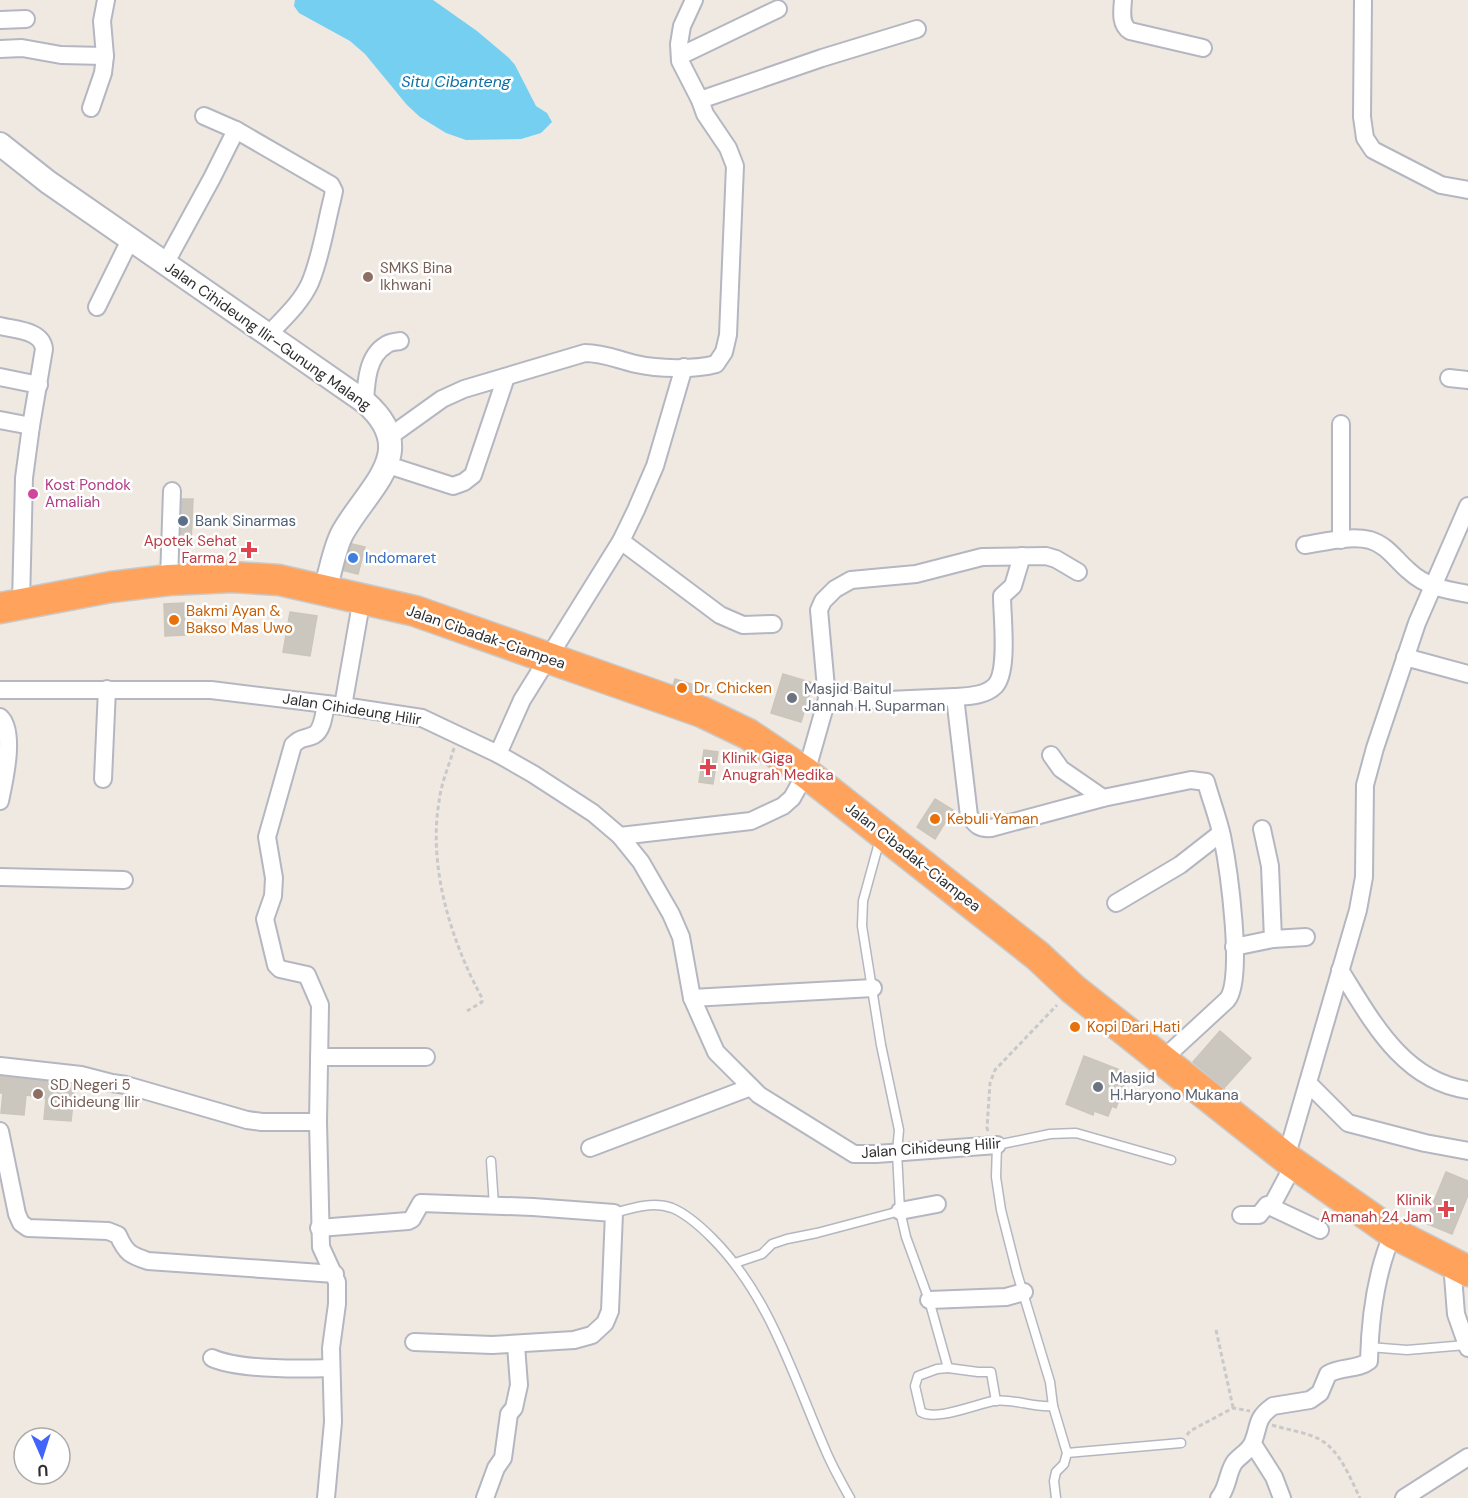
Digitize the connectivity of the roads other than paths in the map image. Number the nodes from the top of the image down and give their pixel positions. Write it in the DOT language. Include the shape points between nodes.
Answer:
graph roads {
  1 [pos="106,0"];
  2 [pos="694,0"];
  3 [pos="1123,0"];
  4 [pos="1363,0"];
  5 [pos="778,9"];
  6 [pos="26,19"];
  7 [pos="0,20"];
  8 [pos="917,29"];
  9 [pos="1203,48"];
  10 [pos="0,49"];
  11 [pos="105,56"];
  12 [pos="680,56"];
  13 [pos="700,100"];
  14 [pos="91,108"];
  15 [pos="204,117"];
  16 [pos="236,130"];
  17 [pos="0,144"];
  18 [pos="1468,190"];
  19 [pos="130,240"];
  20 [pos="165,264"];
  21 [pos="97,307"];
  22 [pos="0,326"];
  23 [pos="268,335"];
  24 [pos="400,341"];
  25 [pos="684,367"];
  26 [pos="0,377"];
  27 [pos="506,377"];
  28 [pos="1449,378"];
  29 [pos="1468,380"];
  30 [pos="39,385"];
  31 [pos="365,402"];
  32 [pos="0,420"];
  33 [pos="1341,424"];
  34 [pos="31,426"];
  35 [pos="389,437"];
  36 [pos="388,465"];
  37 [pos="172,491"];
  38 [pos="1468,506"];
  39 [pos="1341,540"];
  40 [pos="621,541"];
  41 [pos="1305,545"];
  42 [pos="1022,556"];
  43 [pos="1078,572"];
  44 [pos="169,579"];
  45 [pos="1434,588"];
  46 [pos="325,589"];
  47 [pos="1468,594"];
  48 [pos="362,598"];
  49 [pos="10,606"];
  50 [pos="773,624"];
  51 [pos="1405,657"];
  52 [pos="548,659"];
  53 [pos="1468,674"];
  54 [pos="107,689"];
  55 [pos="0,690"];
  56 [pos="955,697"];
  57 [pos="827,699"];
  58 [pos="326,704"];
  59 [pos="343,706"];
  60 [pos="0,717"];
  61 [pos="498,754"];
  62 [pos="1051,755"];
  63 [pos="806,773"];
  64 [pos="103,779"];
  65 [pos="1103,798"];
  66 [pos="0,801"];
  67 [pos="1263,829"];
  68 [pos="1221,833"];
  69 [pos="882,834"];
  70 [pos="620,836"];
  71 [pos="0,877"];
  72 [pos="124,880"];
  73 [pos="1116,903"];
  74 [pos="1305,938"];
  75 [pos="1273,939"];
  76 [pos="1234,947"];
  77 [pos="1340,970"];
  78 [pos="873,987"];
  79 [pos="692,998"];
  80 [pos="426,1056"];
  81 [pos="319,1057"];
  82 [pos="1163,1059"];
  83 [pos="0,1066"];
  84 [pos="1308,1083"];
  85 [pos="751,1087"];
  86 [pos="1468,1090"];
  87 [pos="318,1122"];
  88 [pos="0,1131"];
  89 [pos="997,1145"];
  90 [pos="590,1148"];
  91 [pos="1468,1151"];
  92 [pos="897,1152"];
  93 [pos="1171,1160"];
  94 [pos="491,1161"];
  95 [pos="1290,1161"];
  96 [pos="937,1204"];
  97 [pos="494,1206"];
  98 [pos="1271,1207"];
  99 [pos="900,1211"];
  100 [pos="614,1213"];
  101 [pos="1240,1215"];
  102 [pos="319,1227"];
  103 [pos="1320,1230"];
  104 [pos="1393,1233"];
  105 [pos="735,1263"];
  106 [pos="1460,1267"];
  107 [pos="335,1274"];
  108 [pos="1024,1292"];
  109 [pos="929,1300"];
  110 [pos="414,1342"];
  111 [pos="516,1344"];
  112 [pos="1467,1346"];
  113 [pos="1369,1347"];
  114 [pos="212,1358"];
  115 [pos="332,1368"];
  116 [pos="948,1368"];
  117 [pos="996,1401"];
  118 [pos="1053,1406"];
  119 [pos="1181,1443"];
  120 [pos="1253,1444"];
  121 [pos="1067,1453"];
  122 [pos="1468,1457"];
  123 [pos="326,1498"];
  124 [pos="485,1498"];
  125 [pos="850,1498"];
  126 [pos="1056,1498"];
  127 [pos="1219,1498"];
  128 [pos="1282,1498"];
  129 [pos="1404,1498"];
  1 -- 11 [label="street" via="102,21"];
  2 -- 12 [label="street" via="682,26"];
  3 -- 9 [label="street" via="1125,28"];
  4 -- 18 [label="street" via="1362,117 1368,144 1441,184"];
  5 -- 12 [label="street"];
  6 -- 7 [label="street"];
  8 -- 13 [label="street"];
  10 -- 11 [label="street"];
  11 -- 14 [label="street"];
  12 -- 13 [label="street"];
  13 -- 25 [label="street" via="735,166 728,335 716,364"];
  15 -- 16 [label="street"];
  16 -- 20 [label="street"];
  16 -- 23 [label="street" via="333,188 309,285"];
  17 -- 19 [label="main road, Jalan Cihideung Ilir–Gunung Malang"];
  19 -- 20 [label="main road, Jalan Cihideung Ilir–Gunung Malang"];
  19 -- 21 [label="street"];
  20 -- 23 [label="main road, Jalan Cihideung Ilir–Gunung Malang"];
  22 -- 30 [label="street" via="38,335 44,341"];
  23 -- 31 [label="main road, Jalan Cihideung Ilir–Gunung Malang"];
  24 -- 31 [label="street" via="386,344 371,363"];
  25 -- 27 [label="street" via="648,366 585,352"];
  25 -- 40 [label="street" via="648,485"];
  26 -- 30 [label="street"];
  27 -- 35 [label="street" via="442,399"];
  27 -- 36 [label="street" via="473,475 464,482 453,486"];
  28 -- 29 [label="street"];
  30 -- 34 [label="street"];
  31 -- 35 [label="main road, Jalan Cihideung Ilir–Gunung Malang" via="378,413"];
  32 -- 34 [label="street"];
  33 -- 39 [label="street"];
  34 -- 49 [label="street"];
  35 -- 36 [label="main road, Jalan Cihideung Ilir–Gunung Malang"];
  36 -- 46 [label="main road" via="342,533"];
  37 -- 44 [label="street"];
  38 -- 45 [label="street"];
  39 -- 41 [label="street"];
  39 -- 45 [label="street" via="1365,540 1386,548 1410,572"];
  40 -- 50 [label="street" via="720,615 743,625"];
  40 -- 52 [label="street"];
  42 -- 43 [label="street" via="1046,556"];
  42 -- 56 [label="street" via="1013,586 1002,596 1004,654 998,682 981,694"];
  42 -- 57 [label="street" via="982,557 916,574 851,580 835,589 819,610"];
  44 -- 46 [label="highway, Jalan Cibadak-Ciampea" via="267,579"];
  44 -- 49 [label="highway, Jalan Cibadak-Ciampea"];
  45 -- 47 [label="street"];
  45 -- 51 [label="street"];
  46 -- 48 [label="highway, Jalan Cibadak-Ciampea"];
  48 -- 52 [label="highway, Jalan Cibadak-Ciampea" via="416,611"];
  48 -- 59 [label="street"];
  51 -- 53 [label="street"];
  51 -- 77 [label="street" via="1365,785 1364,877"];
  52 -- 61 [label="street" via="522,700"];
  52 -- 63 [label="highway, Jalan Cibadak-Ciampea" via="702,712 748,734"];
  54 -- 55 [label="street, Jalan Cihideung Hilir"];
  54 -- 58 [label="street, Jalan Cihideung Hilir" via="211,690"];
  54 -- 64 [label="street"];
  56 -- 57 [label="street"];
  56 -- 65 [label="street" via="969,816 976,825 991,828"];
  57 -- 63 [label="street"];
  58 -- 59 [label="street, Jalan Cihideung Hilir"];
  58 -- 81 [label="street" via="319,731 292,745 267,837 274,878 265,919 276,965 307,975 320,1001"];
  59 -- 61 [label="street, Jalan Cihideung Hilir" via="422,718"];
  60 -- 66 [label="street" via="8,743"];
  61 -- 70 [label="street, Jalan Cihideung Hilir" via="593,813"];
  62 -- 65 [label="street" via="1062,769"];
  63 -- 69 [label="highway, Jalan Cibadak-Ciampea"];
  63 -- 70 [label="street" via="783,806 751,821"];
  65 -- 68 [label="street" via="1200,780 1206,782"];
  67 -- 75 [label="street"];
  68 -- 73 [label="street" via="1180,864"];
  68 -- 76 [label="street"];
  69 -- 78 [label="lane" via="861,913"];
  69 -- 82 [label="highway, Jalan Cibadak-Ciampea"];
  70 -- 79 [label="street, Jalan Cihideung Hilir" via="641,861 671,914 681,937"];
  71 -- 72 [label="street"];
  74 -- 75 [label="street"];
  75 -- 76 [label="street"];
  76 -- 82 [label="street" via="1232,995"];
  77 -- 84 [label="street"];
  77 -- 86 [label="street" via="1372,1019 1407,1061 1433,1081"];
  78 -- 79 [label="street"];
  78 -- 92 [label="lane" via="899,1130"];
  79 -- 85 [label="street, Jalan Cihideung Hilir" via="716,1052"];
  80 -- 81 [label="street"];
  81 -- 87 [label="street"];
  82 -- 95 [label="highway, Jalan Cibadak-Ciampea"];
  83 -- 87 [label="street" via="81,1075 247,1120"];
  84 -- 91 [label="street" via="1348,1123"];
  84 -- 95 [label="street"];
  85 -- 90 [label="street"];
  85 -- 92 [label="street, Jalan Cihideung Hilir" via="854,1154"];
  87 -- 102 [label="street"];
  88 -- 107 [label="street" via="17,1214 21,1224 28,1227 108,1231 118,1235 124,1249 133,1256 148,1261"];
  89 -- 92 [label="street, Jalan Cihideung Hilir"];
  89 -- 93 [label="lane, Jalan Cihideung Hilir" via="1076,1133"];
  89 -- 108 [label="lane" via="998,1193"];
  92 -- 99 [label="lane"];
  94 -- 97 [label="lane"];
  95 -- 98 [label="street"];
  95 -- 104 [label="highway, Jalan Cibadak-Ciampea"];
  96 -- 99 [label="street"];
  97 -- 100 [label="street"];
  97 -- 102 [label="street" via="421,1203 408,1221"];
  98 -- 101 [label="street" via="1267,1205 1259,1215"];
  98 -- 103 [label="street"];
  99 -- 105 [label="lane" via="787,1239 772,1244 762,1254"];
  99 -- 109 [label="lane"];
  100 -- 105 [label="lane" via="651,1205 671,1208 700,1226"];
  100 -- 111 [label="street" via="610,1311 605,1323 592,1335 574,1340"];
  102 -- 107 [label="street" via="321,1247"];
  104 -- 106 [label="highway, Jalan Cibadak-Ciampea"];
  104 -- 113 [label="street" via="1385,1252"];
  105 -- 125 [label="lane" via="768,1314"];
  106 -- 112 [label="street" via="1454,1299"];
  107 -- 115 [label="street"];
  108 -- 109 [label="street"];
  108 -- 118 [label="lane" via="1050,1382"];
  109 -- 116 [label="lane"];
  110 -- 111 [label="street"];
  111 -- 124 [label="street" via="519,1385 509,1414 502,1458"];
  112 -- 113 [label="lane" via="1407,1350"];
  113 -- 120 [label="street" via="1368,1363 1334,1370 1328,1374 1320,1393 1310,1400 1273,1406 1258,1422"];
  114 -- 115 [label="street" via="264,1366"];
  115 -- 123 [label="street" via="333,1416"];
  116 -- 117 [label="lane" via="991,1372"];
  116 -- 117 [label="lane" via="918,1376 915,1381 921,1412 938,1416"];
  117 -- 118 [label="lane"];
  118 -- 121 [label="lane"];
  119 -- 121 [label="lane"];
  120 -- 127 [label="street" via="1234,1464"];
  120 -- 128 [label="street"];
  121 -- 126 [label="lane" via="1056,1472"];
  122 -- 129 [label="street"];
}
